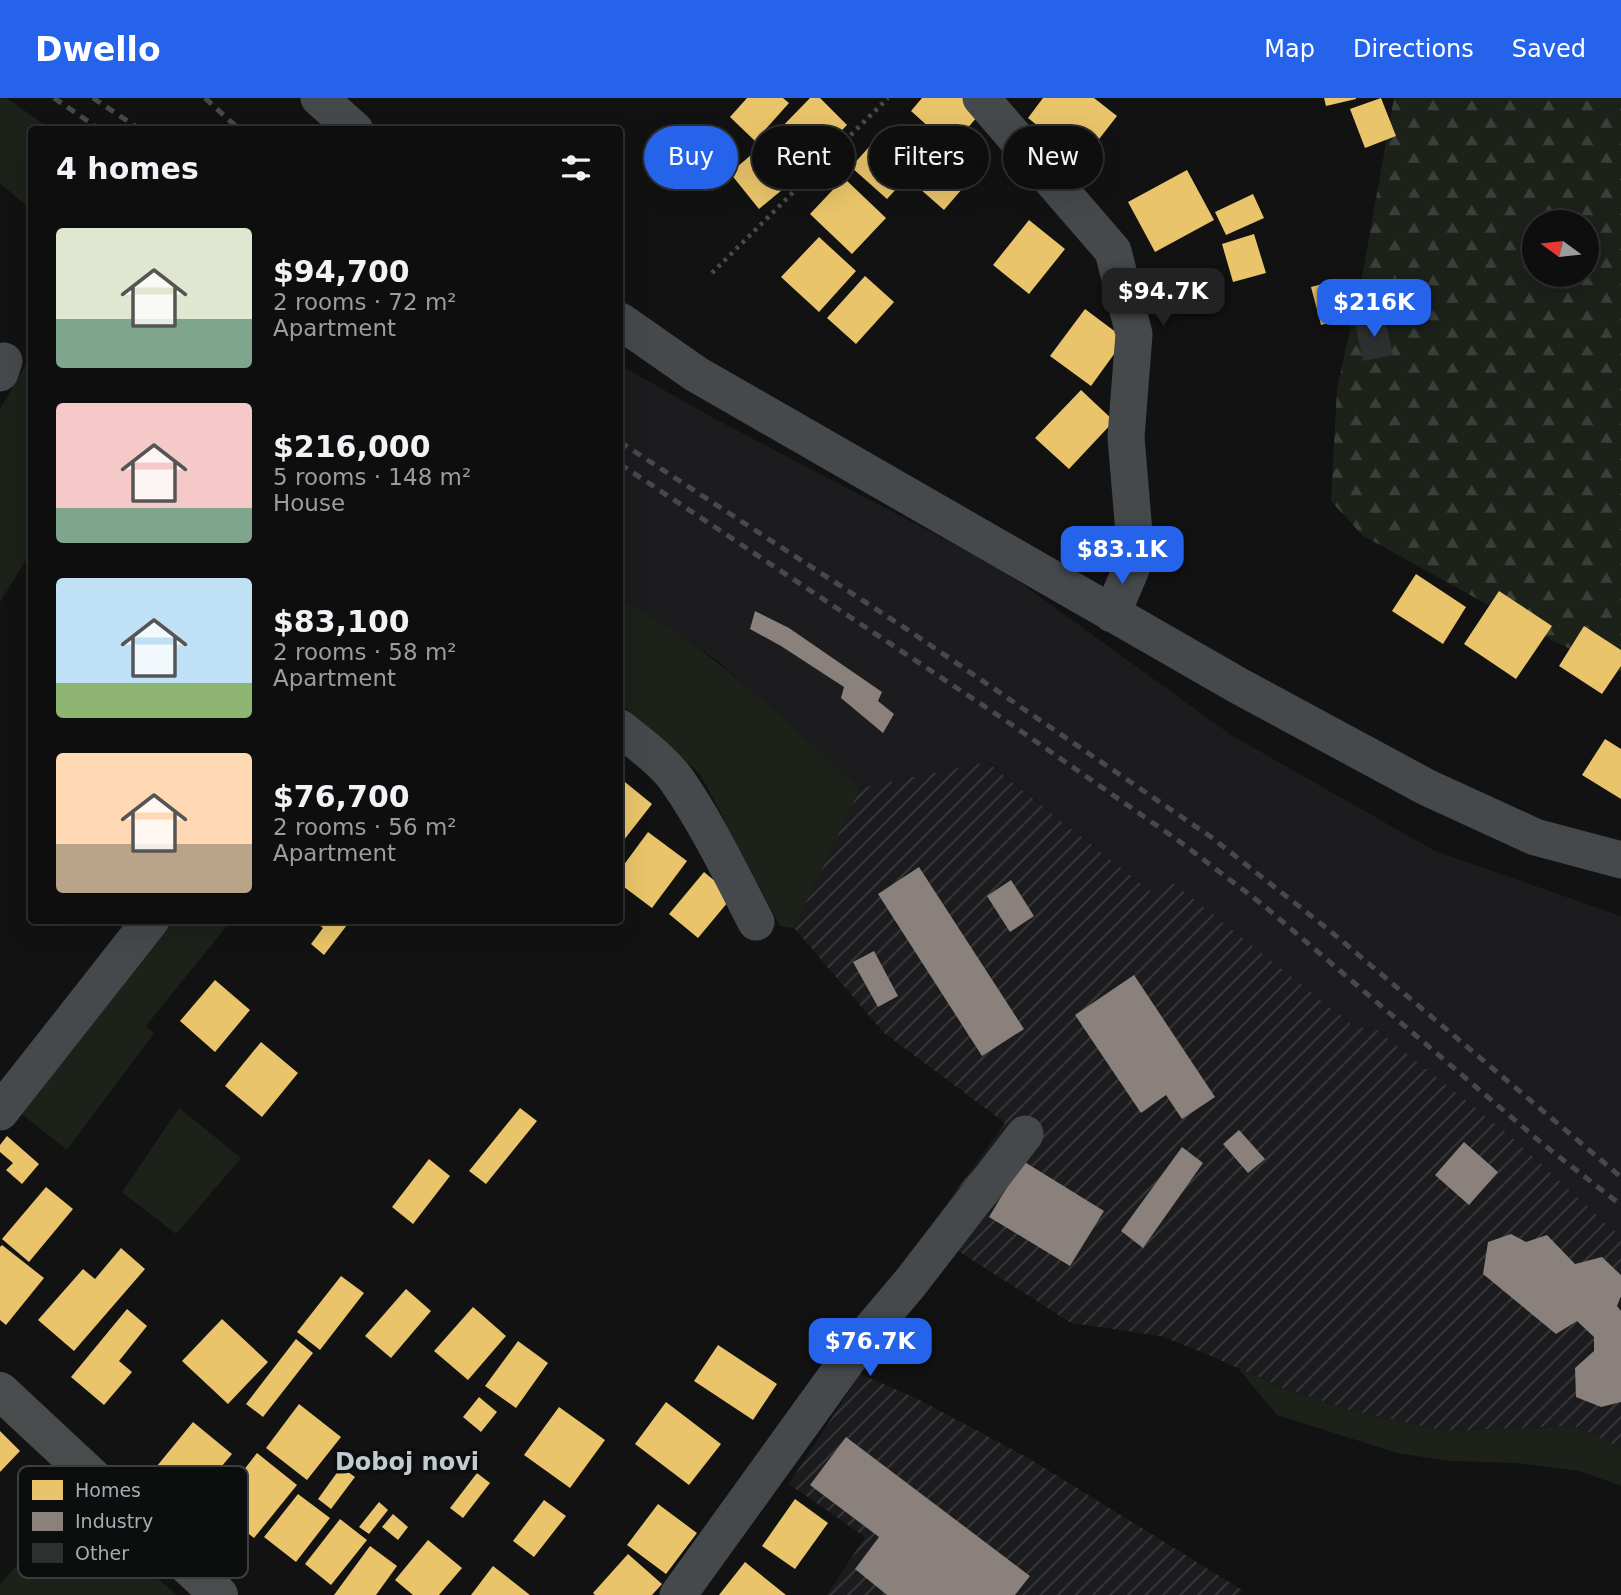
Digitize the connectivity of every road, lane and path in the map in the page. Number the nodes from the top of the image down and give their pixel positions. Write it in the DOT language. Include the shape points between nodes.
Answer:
graph roads {
  1 [pos="319,98"];
  2 [pos="888,98"];
  3 [pos="981,98"];
  4 [pos="350,126"];
  5 [pos="712,273"];
  6 [pos="623,323"];
  7 [pos="1112,614"];
  8 [pos="623,731"];
  9 [pos="1621,860"];
  10 [pos="757,922"];
  11 [pos="148,924"];
  12 [pos="0,1112"];
  13 [pos="1025,1134"];
  14 [pos="0,1391"];
  15 [pos="81,1466"];
  16 [pos="201,1578"];
  17 [pos="219,1595"];
  18 [pos="678,1595"];
  1 -- 4 [label="street"];
  2 -- 5 [label="path"];
  3 -- 7 [label="street" via="1112,251 1134,334 1126,438 1136,557"];
  6 -- 7 [label="street" via="696,374"];
  7 -- 9 [label="street" via="1426,787 1535,837"];
  8 -- 10 [label="street" via="675,779"];
  11 -- 12 [label="street"];
  13 -- 18 [label="street" via="862,1340"];
  14 -- 15 [label="main road"];
  16 -- 17 [label="main road"];
}
